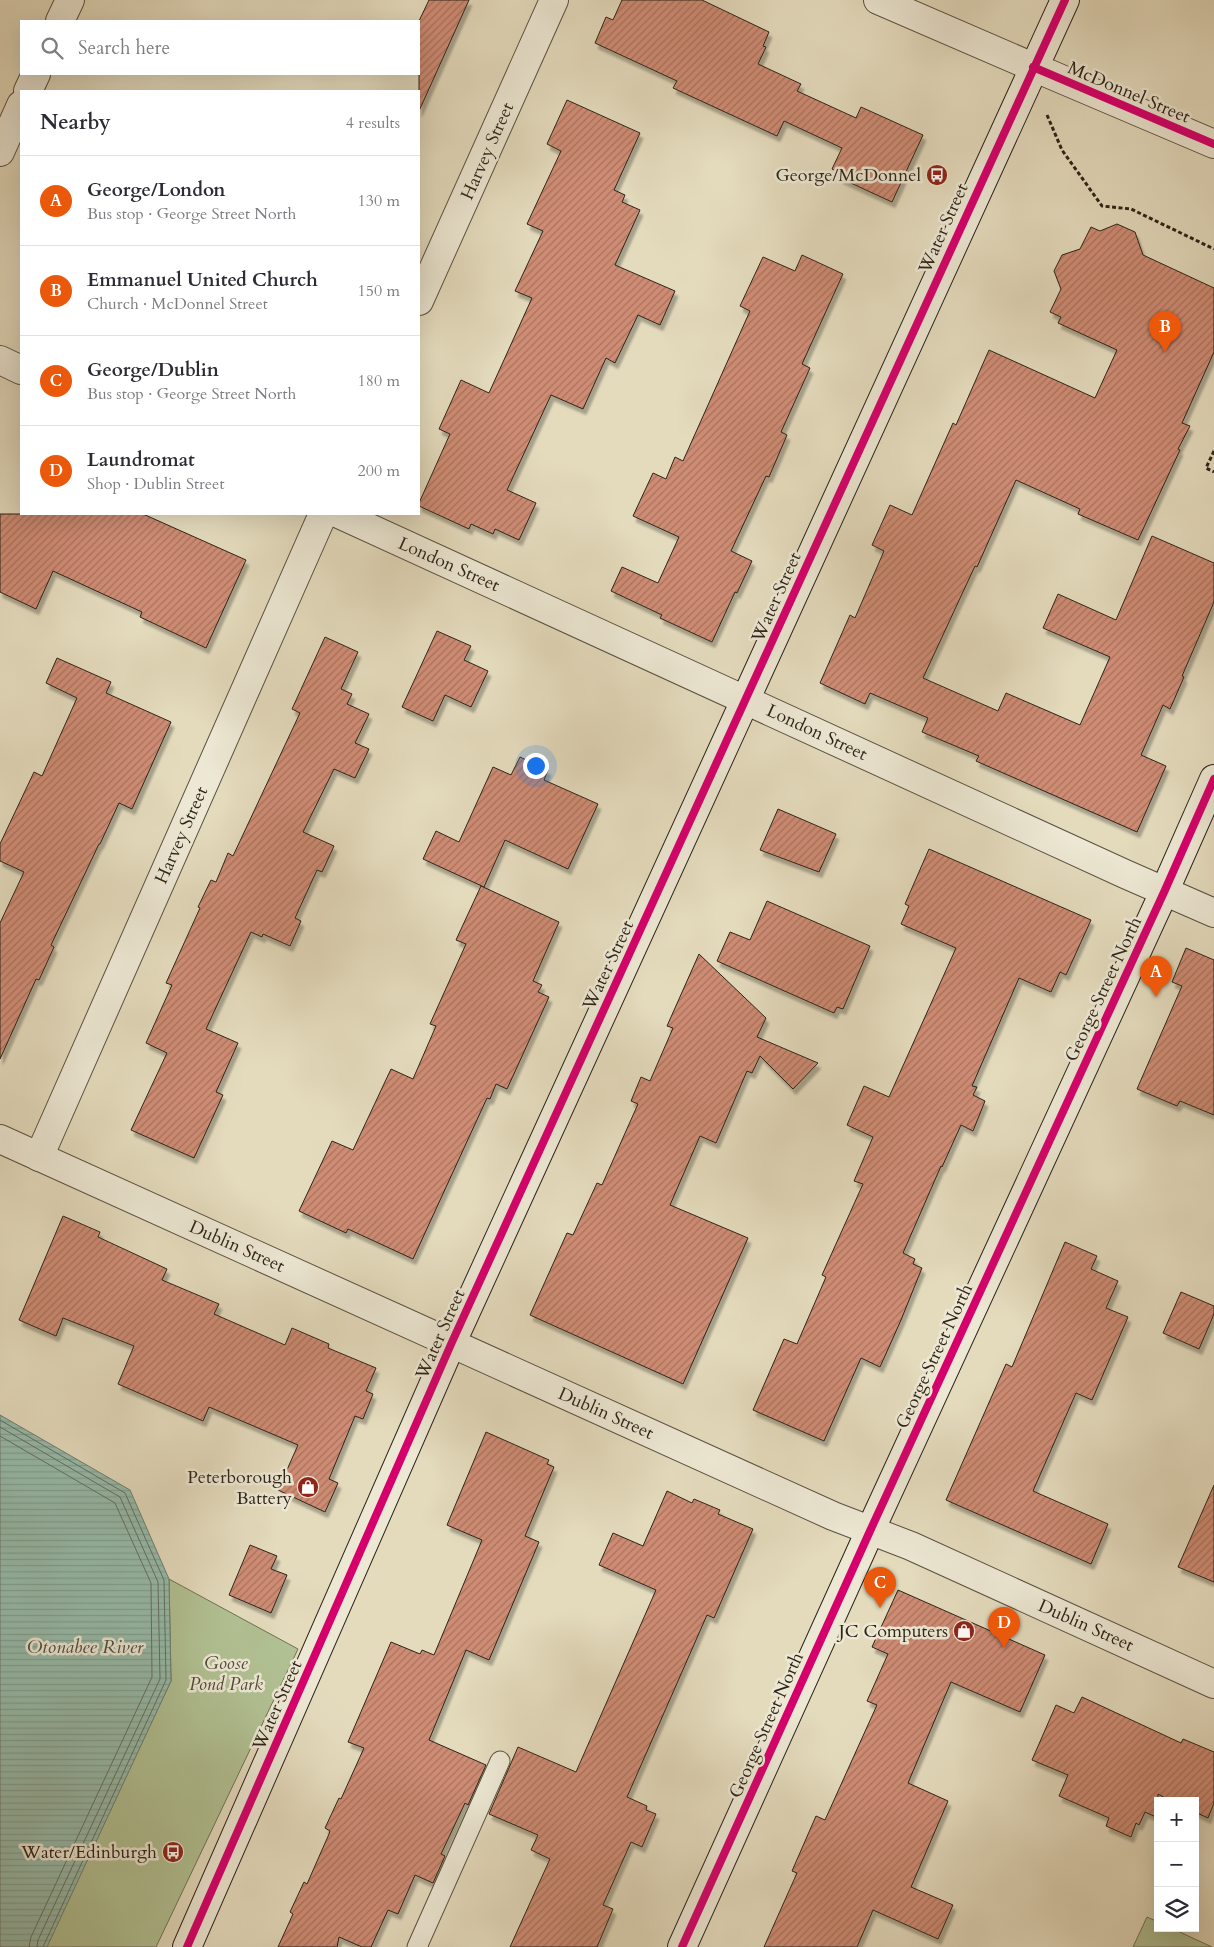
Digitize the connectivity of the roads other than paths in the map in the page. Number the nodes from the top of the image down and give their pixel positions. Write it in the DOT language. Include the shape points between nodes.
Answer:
graph roads {
  1 [pos="70,0"];
  2 [pos="554,0"];
  3 [pos="878,0"];
  4 [pos="1065,0"];
  5 [pos="60,20"];
  6 [pos="1033,67"];
  7 [pos="36,75"];
  8 [pos="28,90"];
  9 [pos="20,108"];
  10 [pos="1214,144"];
  11 [pos="0,152"];
  12 [pos="420,299"];
  13 [pos="0,360"];
  14 [pos="20,370"];
  15 [pos="323,515"];
  16 [pos="341,515"];
  17 [pos="746,700"];
  18 [pos="1214,779"];
  19 [pos="1165,890"];
  20 [pos="1214,913"];
  21 [pos="0,1139"];
  22 [pos="39,1157"];
  23 [pos="452,1342"];
  24 [pos="870,1531"];
  25 [pos="1214,1684"];
  26 [pos="500,1761"];
  27 [pos="187,1947"];
  28 [pos="418,1947"];
  29 [pos="682,1947"];
  1 -- 5 [label="street"];
  2 -- 12 [label="street, Harvey Street"];
  3 -- 6 [label="street, McDonnel Street"];
  4 -- 6 [label="street, Water Street"];
  6 -- 10 [label="street, McDonnel Street"];
  6 -- 17 [label="street, Water Street"];
  7 -- 8 [label="street"];
  9 -- 11 [label="street"];
  13 -- 14 [label="street"];
  15 -- 22 [label="street, Harvey Street"];
  16 -- 17 [label="street, London Street"];
  17 -- 19 [label="street, London Street"];
  17 -- 23 [label="street, Water Street"];
  18 -- 19 [label="street, George Street North"];
  19 -- 20 [label="street, London Street"];
  19 -- 24 [label="street, George Street North"];
  21 -- 22 [label="street, Dublin Street"];
  22 -- 23 [label="street, Dublin Street"];
  23 -- 24 [label="street, Dublin Street"];
  23 -- 27 [label="street, Water Street"];
  24 -- 25 [label="street, Dublin Street" via="911,1546"];
  24 -- 29 [label="street, George Street North"];
  26 -- 28 [label="lane"];
}
